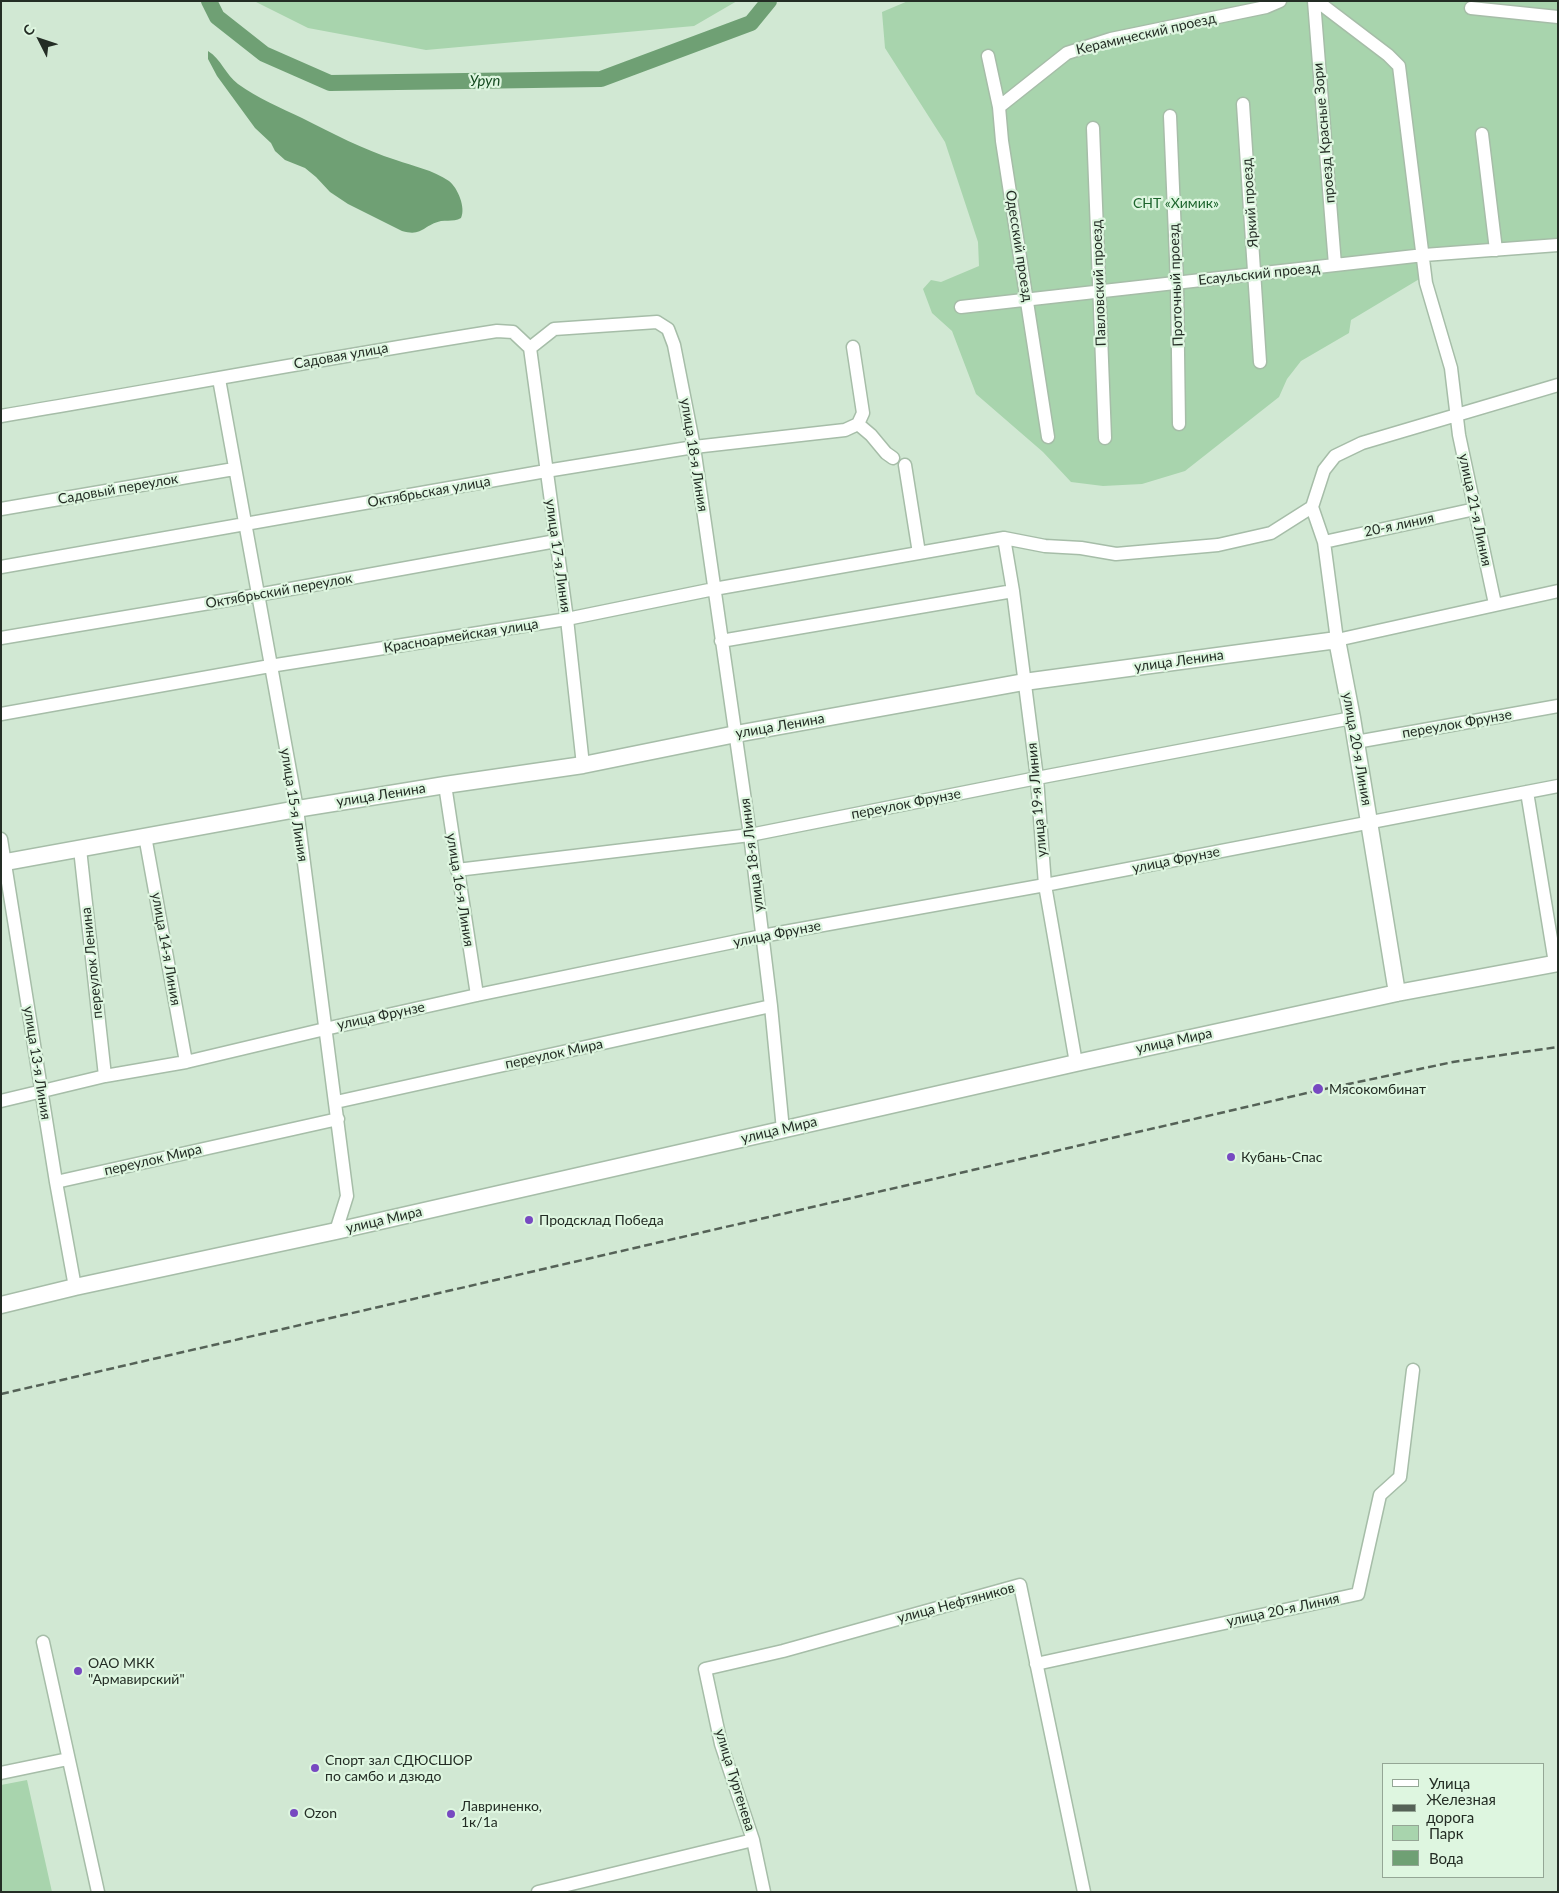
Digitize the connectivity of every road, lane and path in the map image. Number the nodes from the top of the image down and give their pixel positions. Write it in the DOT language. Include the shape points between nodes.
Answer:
graph roads {
  1 [pos="1280,1"];
  2 [pos="1315,1"];
  3 [pos="1471,8"];
  4 [pos="1558,17"];
  5 [pos="988,56"];
  6 [pos="1243,104"];
  7 [pos="999,107"];
  8 [pos="1170,116"];
  9 [pos="1093,128"];
  10 [pos="1482,134"];
  11 [pos="1558,245"];
  12 [pos="1496,250"];
  13 [pos="1424,255"];
  14 [pos="1335,265"];
  15 [pos="1255,274"];
  16 [pos="1177,283"];
  17 [pos="1098,293"];
  18 [pos="1027,299"];
  19 [pos="961,307"];
  20 [pos="852,347"];
  21 [pos="530,348"];
  22 [pos="1260,362"];
  23 [pos="219,379"];
  24 [pos="1558,385"];
  25 [pos="1457,414"];
  26 [pos="1,416"];
  27 [pos="858,424"];
  28 [pos="1179,424"];
  29 [pos="1048,437"];
  30 [pos="1105,438"];
  31 [pos="694,447"];
  32 [pos="893,458"];
  33 [pos="905,465"];
  34 [pos="234,468"];
  35 [pos="546,471"];
  36 [pos="1312,507"];
  37 [pos="1,509"];
  38 [pos="1475,509"];
  39 [pos="245,526"];
  40 [pos="1004,538"];
  41 [pos="556,542"];
  42 [pos="1324,542"];
  43 [pos="919,553"];
  44 [pos="1,567"];
  45 [pos="714,590"];
  46 [pos="1013,591"];
  47 [pos="1558,591"];
  48 [pos="257,595"];
  49 [pos="1494,604"];
  50 [pos="567,619"];
  51 [pos="1,638"];
  52 [pos="1337,640"];
  53 [pos="722,641"];
  54 [pos="270,666"];
  55 [pos="1024,682"];
  56 [pos="1558,706"];
  57 [pos="1,714"];
  58 [pos="1352,718"];
  59 [pos="736,734"];
  60 [pos="1356,742"];
  61 [pos="583,765"];
  62 [pos="1037,778"];
  63 [pos="444,785"];
  64 [pos="1558,786"];
  65 [pos="1527,792"];
  66 [pos="297,809"];
  67 [pos="1369,823"];
  68 [pos="750,835"];
  69 [pos="145,836"];
  70 [pos="1,839"];
  71 [pos="80,849"];
  72 [pos="3,862"];
  73 [pos="456,870"];
  74 [pos="1045,885"];
  75 [pos="762,936"];
  76 [pos="1556,963"];
  77 [pos="1397,993"];
  78 [pos="477,995"];
  79 [pos="771,1006"];
  80 [pos="324,1029"];
  81 [pos="186,1062"];
  82 [pos="1076,1062"];
  83 [pos="105,1076"];
  84 [pos="41,1092"];
  85 [pos="1,1101"];
  86 [pos="336,1102"];
  87 [pos="338,1119"];
  88 [pos="783,1130"];
  89 [pos="56,1182"];
  90 [pos="336,1231"];
  91 [pos="75,1287"];
  92 [pos="1,1305"];
  93 [pos="1412,1370"];
  94 [pos="43,1642"];
  95 [pos="1036,1664"];
  96 [pos="705,1669"];
  97 [pos="68,1759"];
  98 [pos="1,1773"];
  99 [pos="753,1840"];
  100 [pos="98,1892"];
  101 [pos="538,1892"];
  102 [pos="764,1892"];
  103 [pos="1084,1892"];
  1 -- 7 [label="street, Керамический проезд" via="1266,8 1111,39 1067,53"];
  2 -- 13 [label="street" via="1399,66"];
  2 -- 14 [label="street, проезд Красные Зори"];
  3 -- 4 [label="street"];
  5 -- 7 [label="street, Одесский проезд"];
  6 -- 15 [label="street, Яркий проезд"];
  7 -- 18 [label="street, Одесский проезд"];
  8 -- 16 [label="street, Проточный проезд"];
  9 -- 17 [label="street, Павловский проезд"];
  10 -- 12 [label="street"];
  11 -- 12 [label="street, Есаульский проезд"];
  12 -- 13 [label="street, Есаульский проезд"];
  13 -- 14 [label="street, Есаульский проезд"];
  13 -- 25 [label="street" via="1426,283 1452,368"];
  14 -- 15 [label="street, Есаульский проезд"];
  15 -- 16 [label="street, Есаульский проезд"];
  15 -- 22 [label="street, Яркий проезд"];
  16 -- 17 [label="street, Есаульский проезд"];
  16 -- 28 [label="street, Проточный проезд"];
  17 -- 18 [label="street, Есаульский проезд"];
  17 -- 30 [label="street, Павловский проезд"];
  18 -- 19 [label="street, Есаульский проезд"];
  18 -- 29 [label="street, Одесский проезд"];
  20 -- 27 [label="street" via="863,414"];
  21 -- 23 [label="street, Садовая улица" via="513,332 497,331"];
  21 -- 31 [label="street, улица 18-я Линия" via="554,329 658,322 668,329 674,345"];
  21 -- 35 [label="street, улица 17-я Линия"];
  23 -- 26 [label="street, Садовая улица"];
  23 -- 34 [label="street, улица 15-я Линия"];
  24 -- 25 [label="street"];
  25 -- 36 [label="street" via="1388,434 1335,456 1324,470"];
  25 -- 38 [label="street, улица 21-я Линия"];
  27 -- 31 [label="street, Октябрьская улица" via="845,430"];
  27 -- 32 [label="street"];
  31 -- 35 [label="street, Октябрьская улица"];
  31 -- 45 [label="street, улица 18-я Линия"];
  33 -- 43 [label="street"];
  34 -- 37 [label="street, Садовый переулок"];
  34 -- 39 [label="street, улица 15-я Линия"];
  35 -- 39 [label="street, Октябрьская улица"];
  35 -- 41 [label="street, улица 17-я Линия"];
  36 -- 40 [label="street, Красноармейская улица" via="1272,533 1218,545 1116,554"];
  36 -- 42 [label="street, улица 20-я Линия"];
  38 -- 42 [label="street, 20-я линия"];
  38 -- 49 [label="street, улица 21-я Линия"];
  39 -- 44 [label="street, Октябрьская улица"];
  39 -- 48 [label="street, улица 15-я Линия"];
  40 -- 43 [label="street, Красноармейская улица"];
  40 -- 46 [label="street, улица 19-я Линия"];
  41 -- 48 [label="street, Октябрьский переулок"];
  41 -- 50 [label="street, улица 17-я Линия"];
  42 -- 52 [label="street, улица 20-я Линия"];
  43 -- 45 [label="street, Красноармейская улица"];
  45 -- 50 [label="street, Красноармейская улица"];
  45 -- 53 [label="street, улица 18-я Линия"];
  46 -- 53 [label="street"];
  46 -- 55 [label="street, улица 19-я Линия"];
  47 -- 49 [label="street, улица Ленина"];
  48 -- 51 [label="street, Октябрьский переулок"];
  48 -- 54 [label="street, улица 15-я Линия"];
  49 -- 52 [label="street, улица Ленина"];
  50 -- 54 [label="street, Красноармейская улица"];
  50 -- 61 [label="street, улица 17-я Линия"];
  52 -- 55 [label="main road, улица Ленина"];
  52 -- 58 [label="main road, улица 20-я Линия"];
  53 -- 59 [label="street, улица 18-я Линия"];
  54 -- 57 [label="street, Красноармейская улица"];
  54 -- 66 [label="street, улица 15-я Линия"];
  55 -- 59 [label="main road, улица Ленина"];
  55 -- 62 [label="street, улица 19-я Линия"];
  56 -- 60 [label="street, переулок Фрунзе"];
  58 -- 60 [label="main road, улица 20-я Линия"];
  58 -- 62 [label="street, переулок Фрунзе"];
  59 -- 61 [label="main road, улица Ленина"];
  59 -- 68 [label="street, улица 18-я Линия"];
  60 -- 67 [label="main road, улица 20-я Линия"];
  61 -- 63 [label="main road, улица Ленина"];
  62 -- 68 [label="street, переулок Фрунзе"];
  62 -- 74 [label="street, улица 19-я Линия"];
  63 -- 66 [label="main road, улица Ленина"];
  63 -- 73 [label="street, улица 16-я Линия"];
  64 -- 65 [label="street, улица Фрунзе"];
  65 -- 67 [label="street, улица Фрунзе"];
  65 -- 76 [label="street"];
  66 -- 69 [label="main road, улица Ленина"];
  66 -- 80 [label="street, улица 15-я Линия"];
  67 -- 74 [label="street, улица Фрунзе"];
  67 -- 77 [label="main road, улица 20-я Линия"];
  68 -- 73 [label="street, переулок Фрунзе"];
  68 -- 75 [label="street, улица 18-я Линия"];
  69 -- 71 [label="main road, улица Ленина"];
  69 -- 81 [label="street, улица 14-я Линия"];
  70 -- 72 [label="street, улица 13-я Линия"];
  71 -- 72 [label="main road, улица Ленина"];
  71 -- 83 [label="street, переулок Ленина"];
  72 -- 84 [label="street, улица 13-я Линия"];
  73 -- 78 [label="street, улица 16-я Линия"];
  74 -- 75 [label="street, улица Фрунзе"];
  74 -- 82 [label="street, улица 19-я Линия"];
  75 -- 78 [label="street, улица Фрунзе"];
  75 -- 79 [label="street, улица 18-я Линия"];
  76 -- 77 [label="main road, улица Мира"];
  77 -- 82 [label="main road, улица Мира"];
  78 -- 80 [label="street, улица Фрунзе"];
  79 -- 86 [label="street, переулок Мира"];
  79 -- 88 [label="street, улица 18-я Линия"];
  80 -- 81 [label="street, улица Фрунзе"];
  80 -- 86 [label="street, улица 15-я Линия"];
  81 -- 83 [label="street, улица Фрунзе"];
  82 -- 88 [label="main road, улица Мира"];
  83 -- 84 [label="street, улица Фрунзе"];
  84 -- 85 [label="street, улица Фрунзе"];
  84 -- 89 [label="street, улица 13-я Линия"];
  86 -- 87 [label="street, улица 15-я Линия"];
  87 -- 89 [label="street, переулок Мира"];
  87 -- 90 [label="street, улица 15-я Линия" via="348,1196"];
  88 -- 90 [label="main road, улица Мира"];
  89 -- 91 [label="street, улица 13-я Линия"];
  90 -- 91 [label="main road, улица Мира"];
  91 -- 92 [label="main road, улица Мира"];
  93 -- 95 [label="street, улица 20-я Линия" via="1400,1477 1380,1495 1358,1594"];
  94 -- 97 [label="street"];
  95 -- 96 [label="street, улица Нефтяников" via="1020,1585 783,1651"];
  95 -- 103 [label="street, улица Нефтяников"];
  96 -- 99 [label="street, улица Тургенева" via="721,1744"];
  97 -- 98 [label="street"];
  97 -- 100 [label="street"];
  99 -- 101 [label="street"];
  99 -- 102 [label="street, улица Тургенева"];
}
